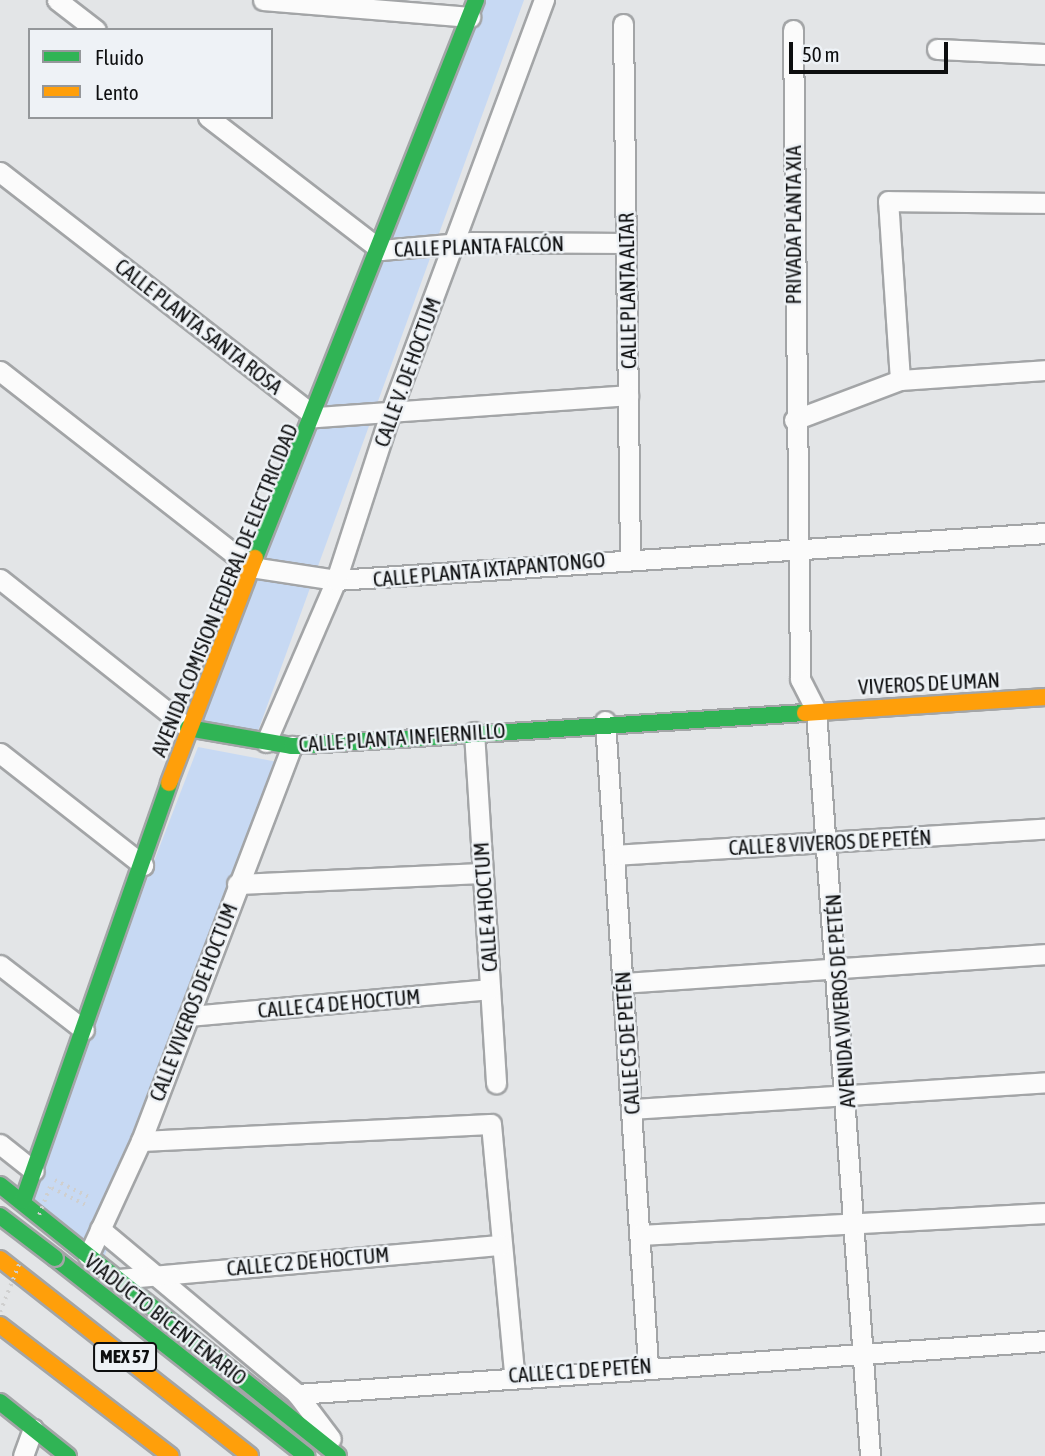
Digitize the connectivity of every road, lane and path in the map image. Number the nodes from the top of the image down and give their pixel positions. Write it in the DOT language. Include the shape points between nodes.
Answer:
graph roads {
  1 [pos="57,0"];
  2 [pos="264,0"];
  3 [pos="544,0"];
  4 [pos="473,8"];
  5 [pos="623,24"];
  6 [pos="93,28"];
  7 [pos="793,30"];
  8 [pos="937,49"];
  9 [pos="1045,54"];
  10 [pos="211,119"];
  11 [pos="0,172"];
  12 [pos="1045,203"];
  13 [pos="626,243"];
  14 [pos="454,244"];
  15 [pos="381,250"];
  16 [pos="1045,370"];
  17 [pos="0,371"];
  18 [pos="900,380"];
  19 [pos="628,395"];
  20 [pos="391,411"];
  21 [pos="316,417"];
  22 [pos="794,420"];
  23 [pos="1045,533"];
  24 [pos="797,550"];
  25 [pos="630,557"];
  26 [pos="251,567"];
  27 [pos="0,579"];
  28 [pos="336,580"];
  29 [pos="1045,697"];
  30 [pos="816,710"];
  31 [pos="605,721"];
  32 [pos="187,728"];
  33 [pos="474,732"];
  34 [pos="266,742"];
  35 [pos="292,746"];
  36 [pos="0,753"];
  37 [pos="1045,829"];
  38 [pos="827,843"];
  39 [pos="614,855"];
  40 [pos="143,865"];
  41 [pos="483,873"];
  42 [pos="237,884"];
  43 [pos="1045,954"];
  44 [pos="0,965"];
  45 [pos="838,967"];
  46 [pos="623,983"];
  47 [pos="490,989"];
  48 [pos="189,1016"];
  49 [pos="84,1030"];
  50 [pos="1045,1082"];
  51 [pos="496,1083"];
  52 [pos="847,1095"];
  53 [pos="632,1109"];
  54 [pos="141,1141"];
  55 [pos="0,1144"];
  56 [pos="34,1171"];
  57 [pos="0,1185"];
  58 [pos="50,1187"];
  59 [pos="23,1201"];
  60 [pos="1045,1213"];
  61 [pos="0,1216"];
  62 [pos="853,1223"];
  63 [pos="100,1229"];
  64 [pos="640,1236"];
  65 [pos="500,1245"];
  66 [pos="88,1256"];
  67 [pos="0,1259"];
  68 [pos="156,1274"];
  69 [pos="117,1279"];
  70 [pos="0,1325"];
  71 [pos="1045,1341"];
  72 [pos="863,1354"];
  73 [pos="648,1365"];
  74 [pos="514,1374"];
  75 [pos="297,1394"];
  76 [pos="0,1402"];
  77 [pos="33,1429"];
  78 [pos="23,1456"];
  79 [pos="47,1456"];
  80 [pos="68,1456"];
  81 [pos="171,1456"];
  82 [pos="250,1456"];
  83 [pos="307,1456"];
  84 [pos="338,1456"];
  85 [pos="344,1456"];
  86 [pos="870,1456"];
  1 -- 6 [label="street"];
  2 -- 4 [label="street"];
  3 -- 14 [label="street, CALLE V. DE HOCTUM"];
  4 -- 15 [label="main road, AVENIDA COMISION FEDERAL DE ELECTRICIDAD"];
  5 -- 13 [label="street, CALLE PLANTA ALTAR"];
  7 -- 22 [label="street, PRIVADA PLANTA XIA"];
  8 -- 9 [label="street"];
  10 -- 15 [label="street, CALLE PLANTA FALCÓN"];
  11 -- 21 [label="street, CALLE PLANTA SANTA ROSA"];
  12 -- 18 [label="street" via="888,201"];
  13 -- 14 [label="street, CALLE PLANTA FALCÓN"];
  13 -- 19 [label="street, CALLE PLANTA ALTAR"];
  14 -- 15 [label="street, CALLE PLANTA FALCÓN"];
  14 -- 20 [label="street, CALLE V. DE HOCTUM"];
  15 -- 21 [label="main road, AVENIDA COMISION FEDERAL DE ELECTRICIDAD"];
  16 -- 18 [label="street"];
  17 -- 26 [label="street, CALLE PLANTA IXTAPANTONGO"];
  18 -- 22 [label="street"];
  19 -- 20 [label="street"];
  19 -- 25 [label="street, CALLE PLANTA ALTAR"];
  20 -- 21 [label="street"];
  20 -- 28 [label="street, CALLE V. DE HOCTUM"];
  21 -- 26 [label="main road, AVENIDA COMISION FEDERAL DE ELECTRICIDAD"];
  22 -- 24 [label="street, PRIVADA PLANTA XIA"];
  23 -- 24 [label="street, CALLE PLANTA IXTAPANTONGO"];
  24 -- 25 [label="street, CALLE PLANTA IXTAPANTONGO"];
  24 -- 30 [label="street, AVENIDA VIVEROS DE PETÉN" via="800,679"];
  25 -- 28 [label="street, CALLE PLANTA IXTAPANTONGO"];
  26 -- 28 [label="street, CALLE PLANTA IXTAPANTONGO"];
  26 -- 32 [label="main road, AVENIDA COMISION FEDERAL DE ELECTRICIDAD"];
  27 -- 32 [label="street, CALLE PLANTA INFIERNILLO"];
  28 -- 34 [label="street, CALLE V. DE HOCTUM"];
  29 -- 30 [label="main road, VIVEROS DE UMAN"];
  30 -- 31 [label="main road, CALLE PLANTA INFIERNILLO"];
  30 -- 38 [label="street, AVENIDA VIVEROS DE PETÉN"];
  31 -- 33 [label="main road, CALLE PLANTA INFIERNILLO"];
  31 -- 39 [label="street, CALLE C5 DE PETÉN"];
  32 -- 34 [label="main road, CALLE PLANTA INFIERNILLO"];
  32 -- 40 [label="main road, AVENIDA COMISION FEDERAL DE ELECTRICIDAD"];
  33 -- 35 [label="main road, CALLE PLANTA INFIERNILLO"];
  33 -- 41 [label="street, CALLE 4 HOCTUM"];
  34 -- 35 [label="main road, CALLE PLANTA INFIERNILLO"];
  35 -- 42 [label="street, CALLE VIVEROS DE HOCTUM"];
  36 -- 40 [label="street"];
  37 -- 38 [label="street, CALLE 8 VIVEROS DE PETÉN"];
  38 -- 39 [label="street, CALLE 8 VIVEROS DE PETÉN"];
  38 -- 45 [label="street, AVENIDA VIVEROS DE PETÉN"];
  39 -- 46 [label="street, CALLE C5 DE PETÉN"];
  40 -- 49 [label="main road, AVENIDA COMISION FEDERAL DE ELECTRICIDAD"];
  41 -- 42 [label="street"];
  41 -- 47 [label="street, CALLE 4 HOCTUM"];
  42 -- 48 [label="street, CALLE VIVEROS DE HOCTUM"];
  43 -- 45 [label="street"];
  44 -- 49 [label="street"];
  45 -- 46 [label="street"];
  45 -- 52 [label="street, AVENIDA VIVEROS DE PETÉN"];
  46 -- 53 [label="street, CALLE C5 DE PETÉN"];
  47 -- 48 [label="street, CALLE C4 DE HOCTUM"];
  47 -- 51 [label="street, CALLE 4 HOCTUM"];
  48 -- 54 [label="street, CALLE VIVEROS DE HOCTUM"];
  49 -- 56 [label="main road, AVENIDA COMISION FEDERAL DE ELECTRICIDAD"];
  50 -- 52 [label="street"];
  52 -- 53 [label="street"];
  52 -- 62 [label="street, AVENIDA VIVEROS DE PETÉN"];
  53 -- 64 [label="street, CALLE C5 DE PETÉN"];
  54 -- 63 [label="street, CALLE VIVEROS DE HOCTUM"];
  54 -- 65 [label="street" via="488,1122"];
  55 -- 56 [label="street"];
  56 -- 58 [label="path" via="91,1198 88,1206"];
  56 -- 59 [label="main road, AVENIDA COMISION FEDERAL DE ELECTRICIDAD"];
  57 -- 59 [label="main road"];
  59 -- 66 [label="main road"];
  60 -- 62 [label="street"];
  61 -- 83 [label="main road, VIADUCTO BICENTENARIO, bridge"];
  62 -- 64 [label="street"];
  62 -- 72 [label="street, AVENIDA VIVEROS DE PETÉN"];
  63 -- 66 [label="street, CALLE VIVEROS DE HOCTUM"];
  63 -- 68 [label="street"];
  64 -- 73 [label="street, CALLE C5 DE PETÉN"];
  65 -- 68 [label="street, CALLE C2 DE HOCTUM"];
  65 -- 74 [label="street"];
  66 -- 69 [label="main road"];
  67 -- 82 [label="main road, MEX 57"];
  68 -- 69 [label="street, CALLE C2 DE HOCTUM"];
  68 -- 75 [label="street"];
  69 -- 84 [label="main road"];
  70 -- 81 [label="main road, MEX 57"];
  71 -- 72 [label="street, CALLE C1 DE PETÉN"];
  72 -- 73 [label="street, CALLE C1 DE PETÉN"];
  72 -- 86 [label="street, AVENIDA VIVEROS DE PETÉN"];
  73 -- 74 [label="street, CALLE C1 DE PETÉN"];
  74 -- 75 [label="street, CALLE C1 DE PETÉN"];
  75 -- 85 [label="street"];
  76 -- 77 [label="main road"];
  77 -- 78 [label="street"];
  77 -- 79 [label="street"];
  77 -- 80 [label="main road"];
}
